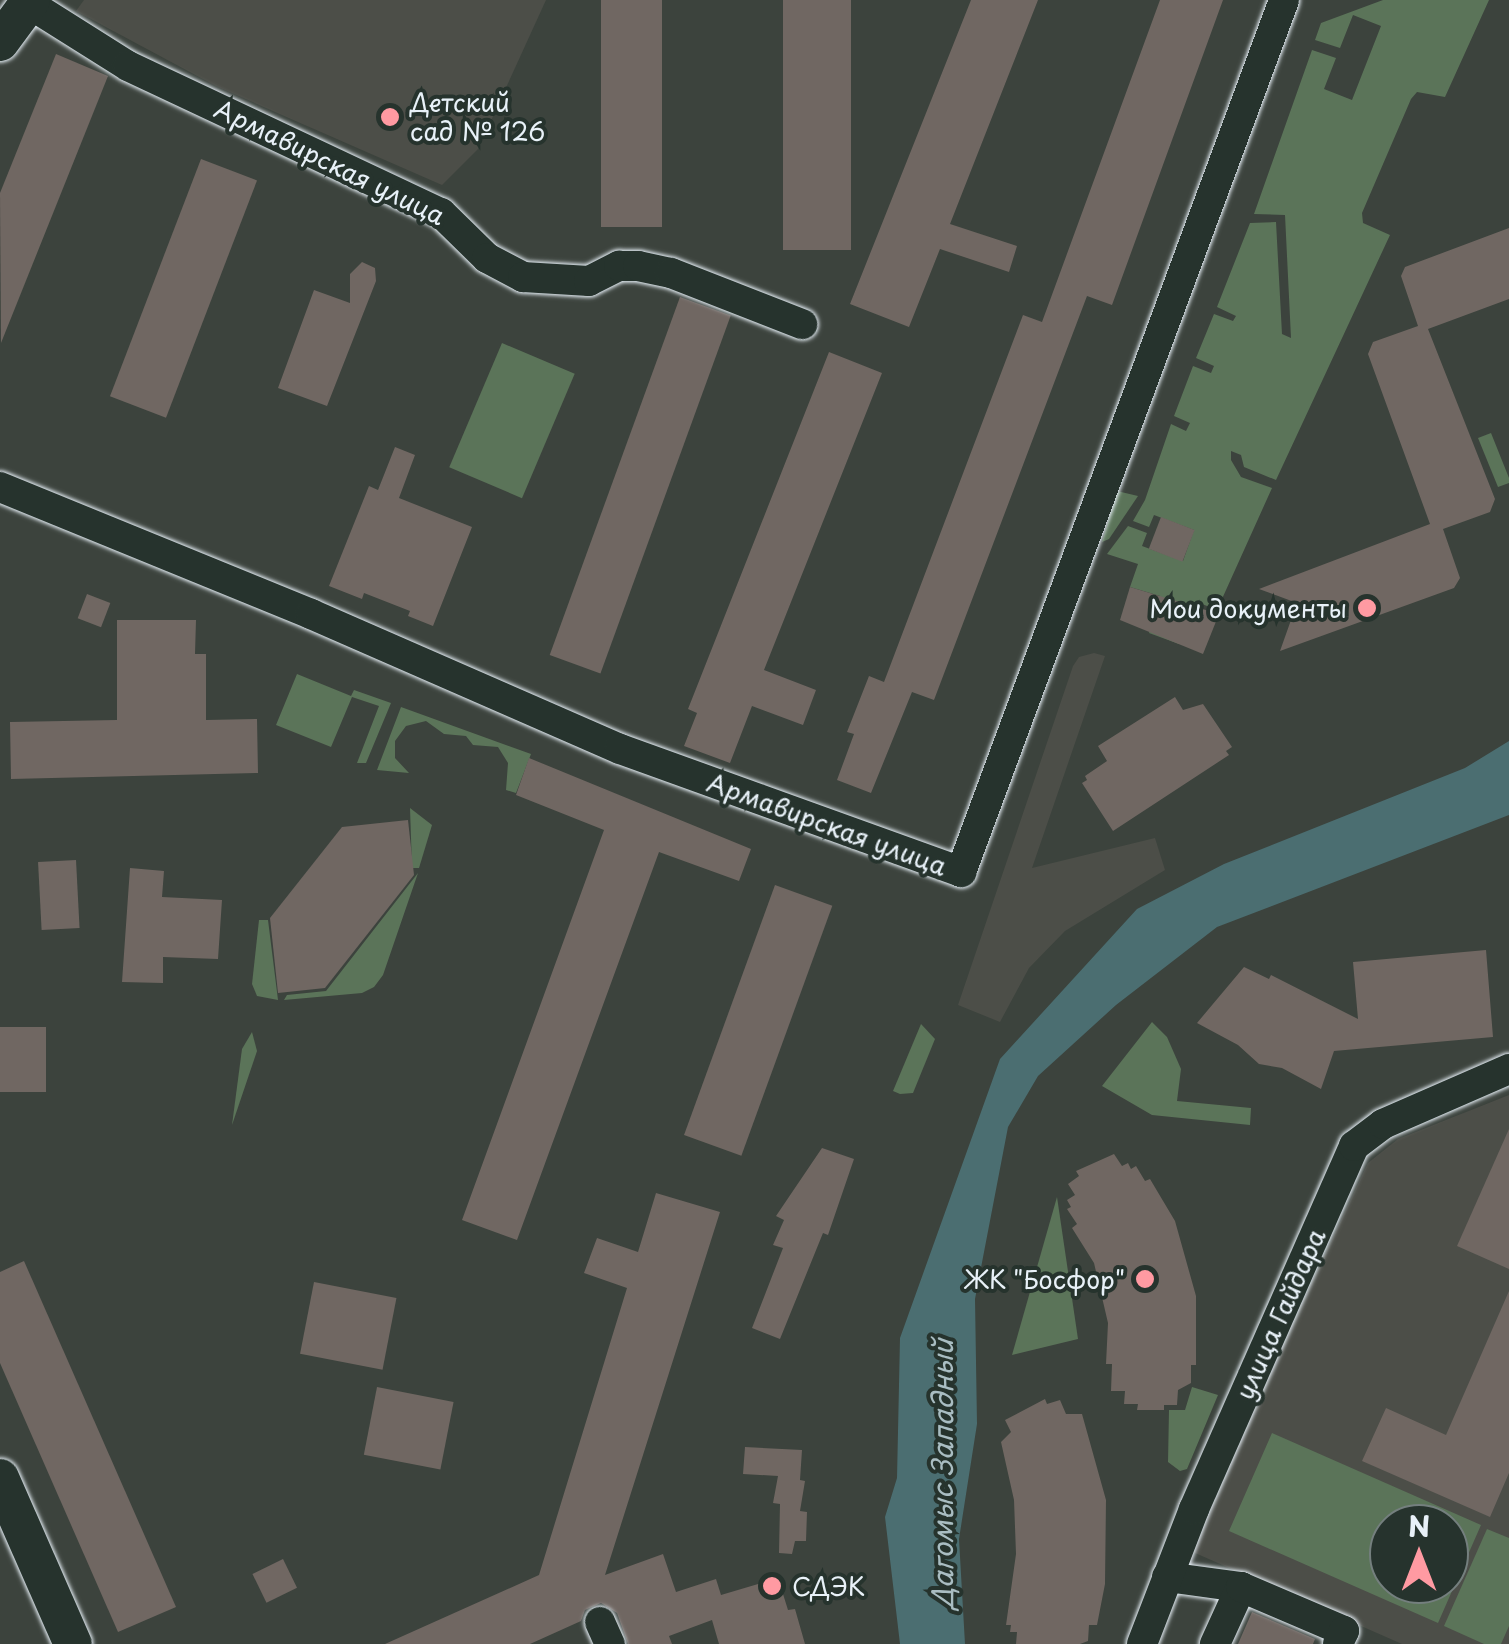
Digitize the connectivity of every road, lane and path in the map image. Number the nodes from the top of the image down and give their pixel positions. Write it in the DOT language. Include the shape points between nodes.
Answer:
graph roads {
  1 [pos="1284,0"];
  2 [pos="30,2"];
  3 [pos="0,42"];
  4 [pos="802,324"];
  5 [pos="0,487"];
  6 [pos="1509,1069"];
  7 [pos="0,1478"];
  8 [pos="1167,1577"];
  9 [pos="1241,1587"];
  10 [pos="73,1644"];
  11 [pos="1142,1644"];
  12 [pos="1215,1644"];
  13 [pos="1338,1644"];
  1 -- 5 [label="street, Армавирская улица" via="961,872 620,749"];
  2 -- 3 [label="main road"];
  2 -- 4 [label="street, Армавирская улица" via="128,66 440,212 487,258 523,277 589,282 620,266 638,266"];
  6 -- 8 [label="street, улица Гайдара" via="1383,1124 1354,1146"];
  7 -- 10 [label="main road"];
  8 -- 9 [label="street"];
  8 -- 11 [label="street, улица Гайдара"];
  9 -- 12 [label="street"];
  9 -- 13 [label="street" via="1344,1631"];
}
